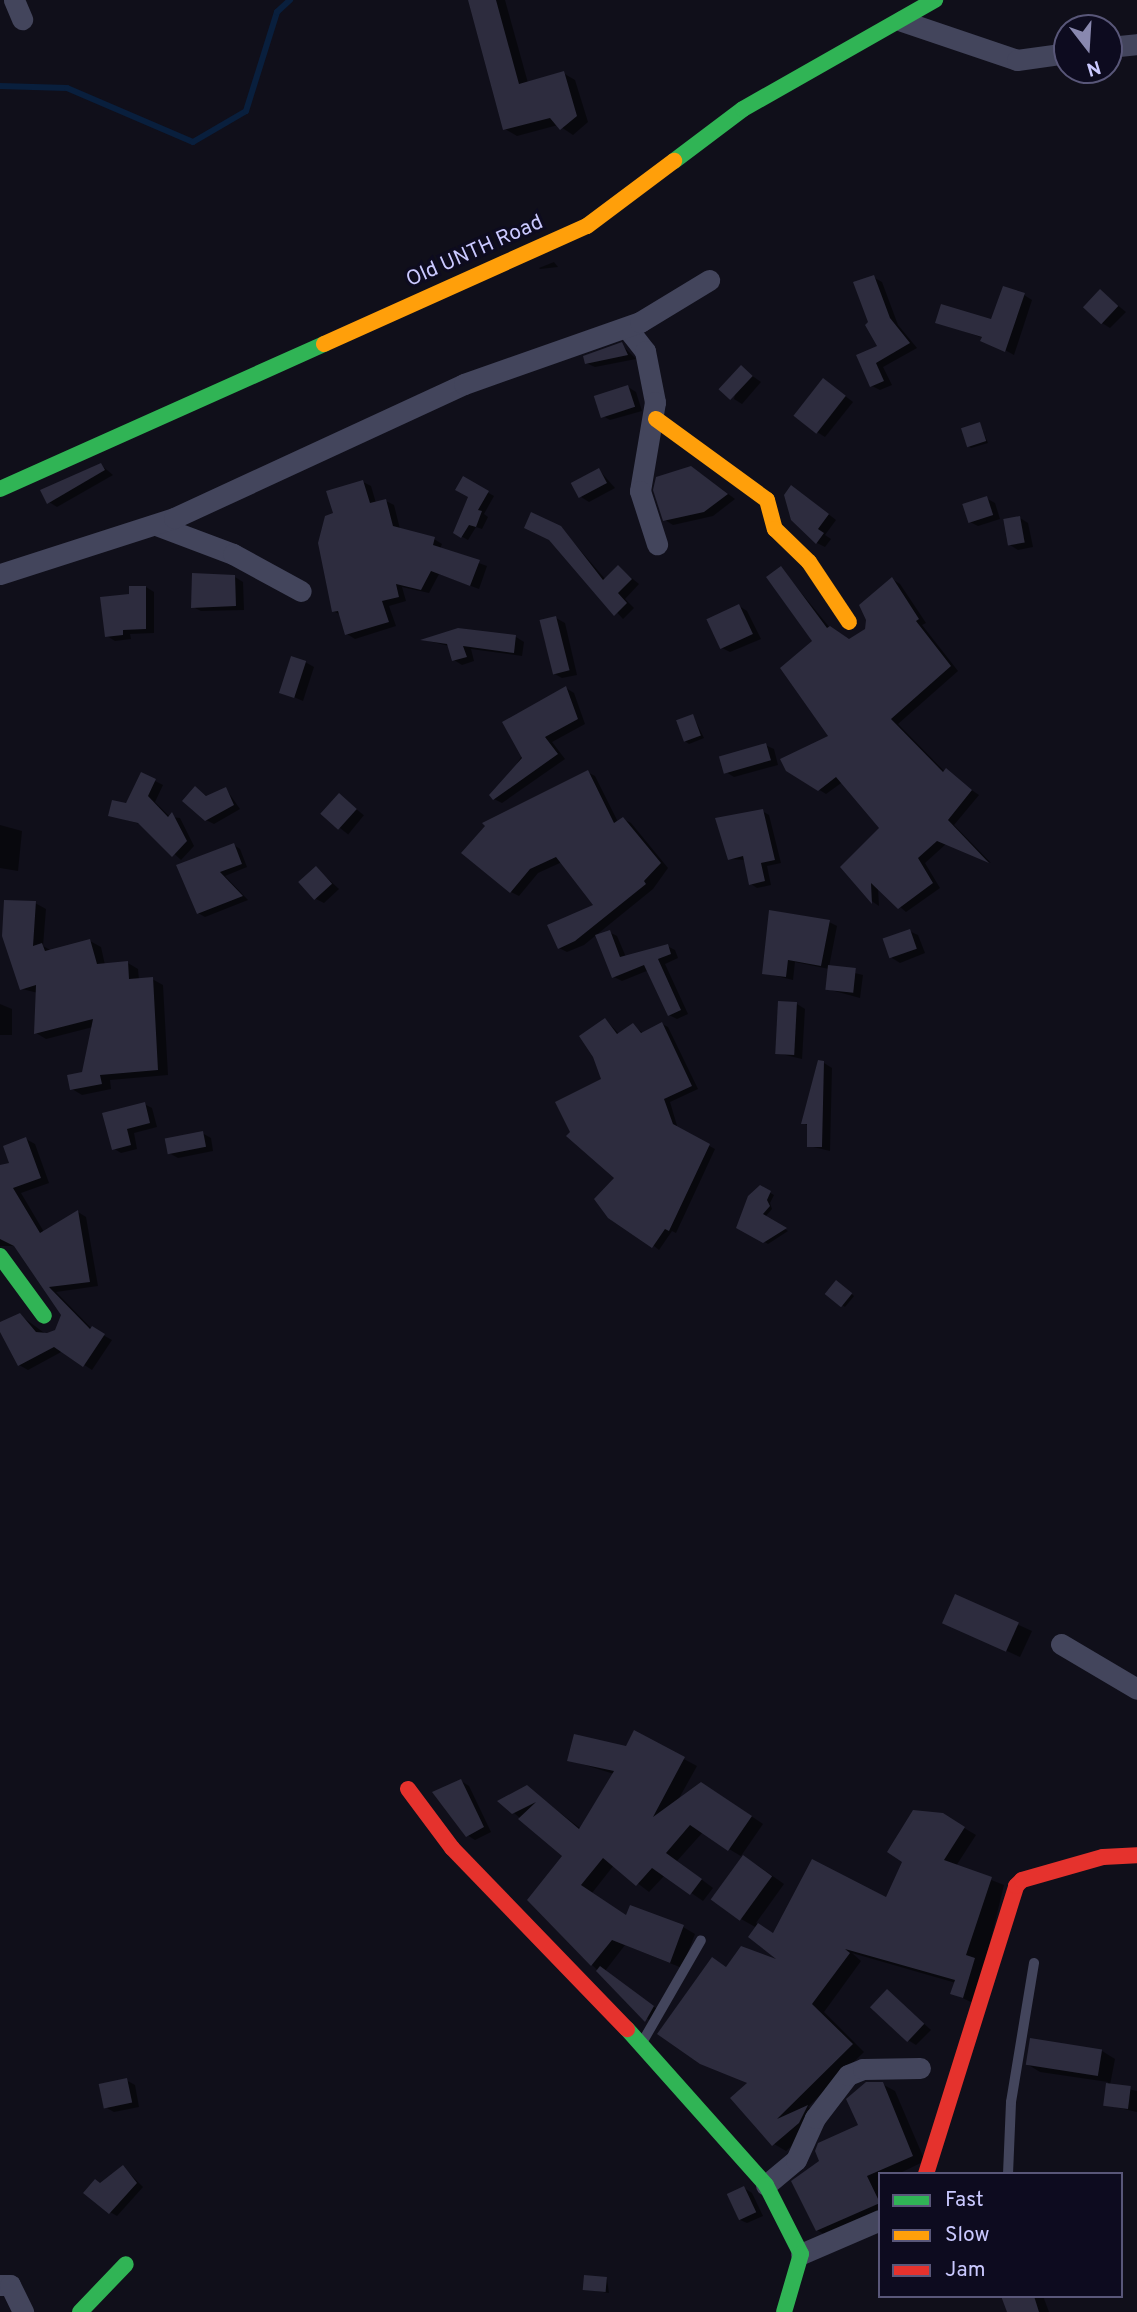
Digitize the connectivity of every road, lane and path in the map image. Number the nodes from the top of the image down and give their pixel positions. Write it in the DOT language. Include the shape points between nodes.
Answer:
graph roads {
  1 [pos="935,0"];
  2 [pos="902,21"];
  3 [pos="1053,55"];
  4 [pos="709,280"];
  5 [pos="627,328"];
  6 [pos="656,419"];
  7 [pos="0,489"];
  8 [pos="156,525"];
  9 [pos="657,544"];
  10 [pos="0,574"];
  11 [pos="301,591"];
  12 [pos="849,621"];
  13 [pos="0,1256"];
  14 [pos="44,1316"];
  15 [pos="1061,1644"];
  16 [pos="1137,1689"];
  17 [pos="408,1789"];
  18 [pos="1137,1855"];
  19 [pos="701,1940"];
  20 [pos="1034,1963"];
  21 [pos="641,2043"];
  22 [pos="920,2068"];
  23 [pos="927,2172"];
  24 [pos="1008,2172"];
  25 [pos="766,2185"];
  26 [pos="878,2221"];
  27 [pos="801,2254"];
  28 [pos="126,2264"];
  29 [pos="0,2285"];
  30 [pos="23,2312"];
  31 [pos="80,2312"];
  32 [pos="783,2312"];
  1 -- 2 [label="street, Old UNTH Road"];
  2 -- 3 [label="street" via="1017,60"];
  2 -- 7 [label="street, Old UNTH Road" via="743,109 587,226"];
  4 -- 5 [label="street" via="680,302"];
  5 -- 6 [label="street" via="645,351"];
  5 -- 8 [label="street" via="464,384"];
  6 -- 9 [label="street" via="640,491"];
  6 -- 12 [label="street" via="767,500 775,529 809,562"];
  8 -- 10 [label="street"];
  8 -- 11 [label="street" via="233,554"];
  13 -- 14 [label="street"];
  15 -- 16 [label="street"];
  17 -- 21 [label="street" via="452,1848"];
  18 -- 23 [label="street" via="1103,1857 1022,1880 1016,1886"];
  19 -- 21 [label="lane"];
  20 -- 24 [label="lane" via="1010,2102"];
  21 -- 25 [label="street"];
  22 -- 25 [label="street" via="863,2069 848,2075 815,2119 796,2160"];
  25 -- 27 [label="street"];
  26 -- 27 [label="street"];
  27 -- 32 [label="street"];
  28 -- 31 [label="street"];
  29 -- 30 [label="street" via="10,2286"];
}
